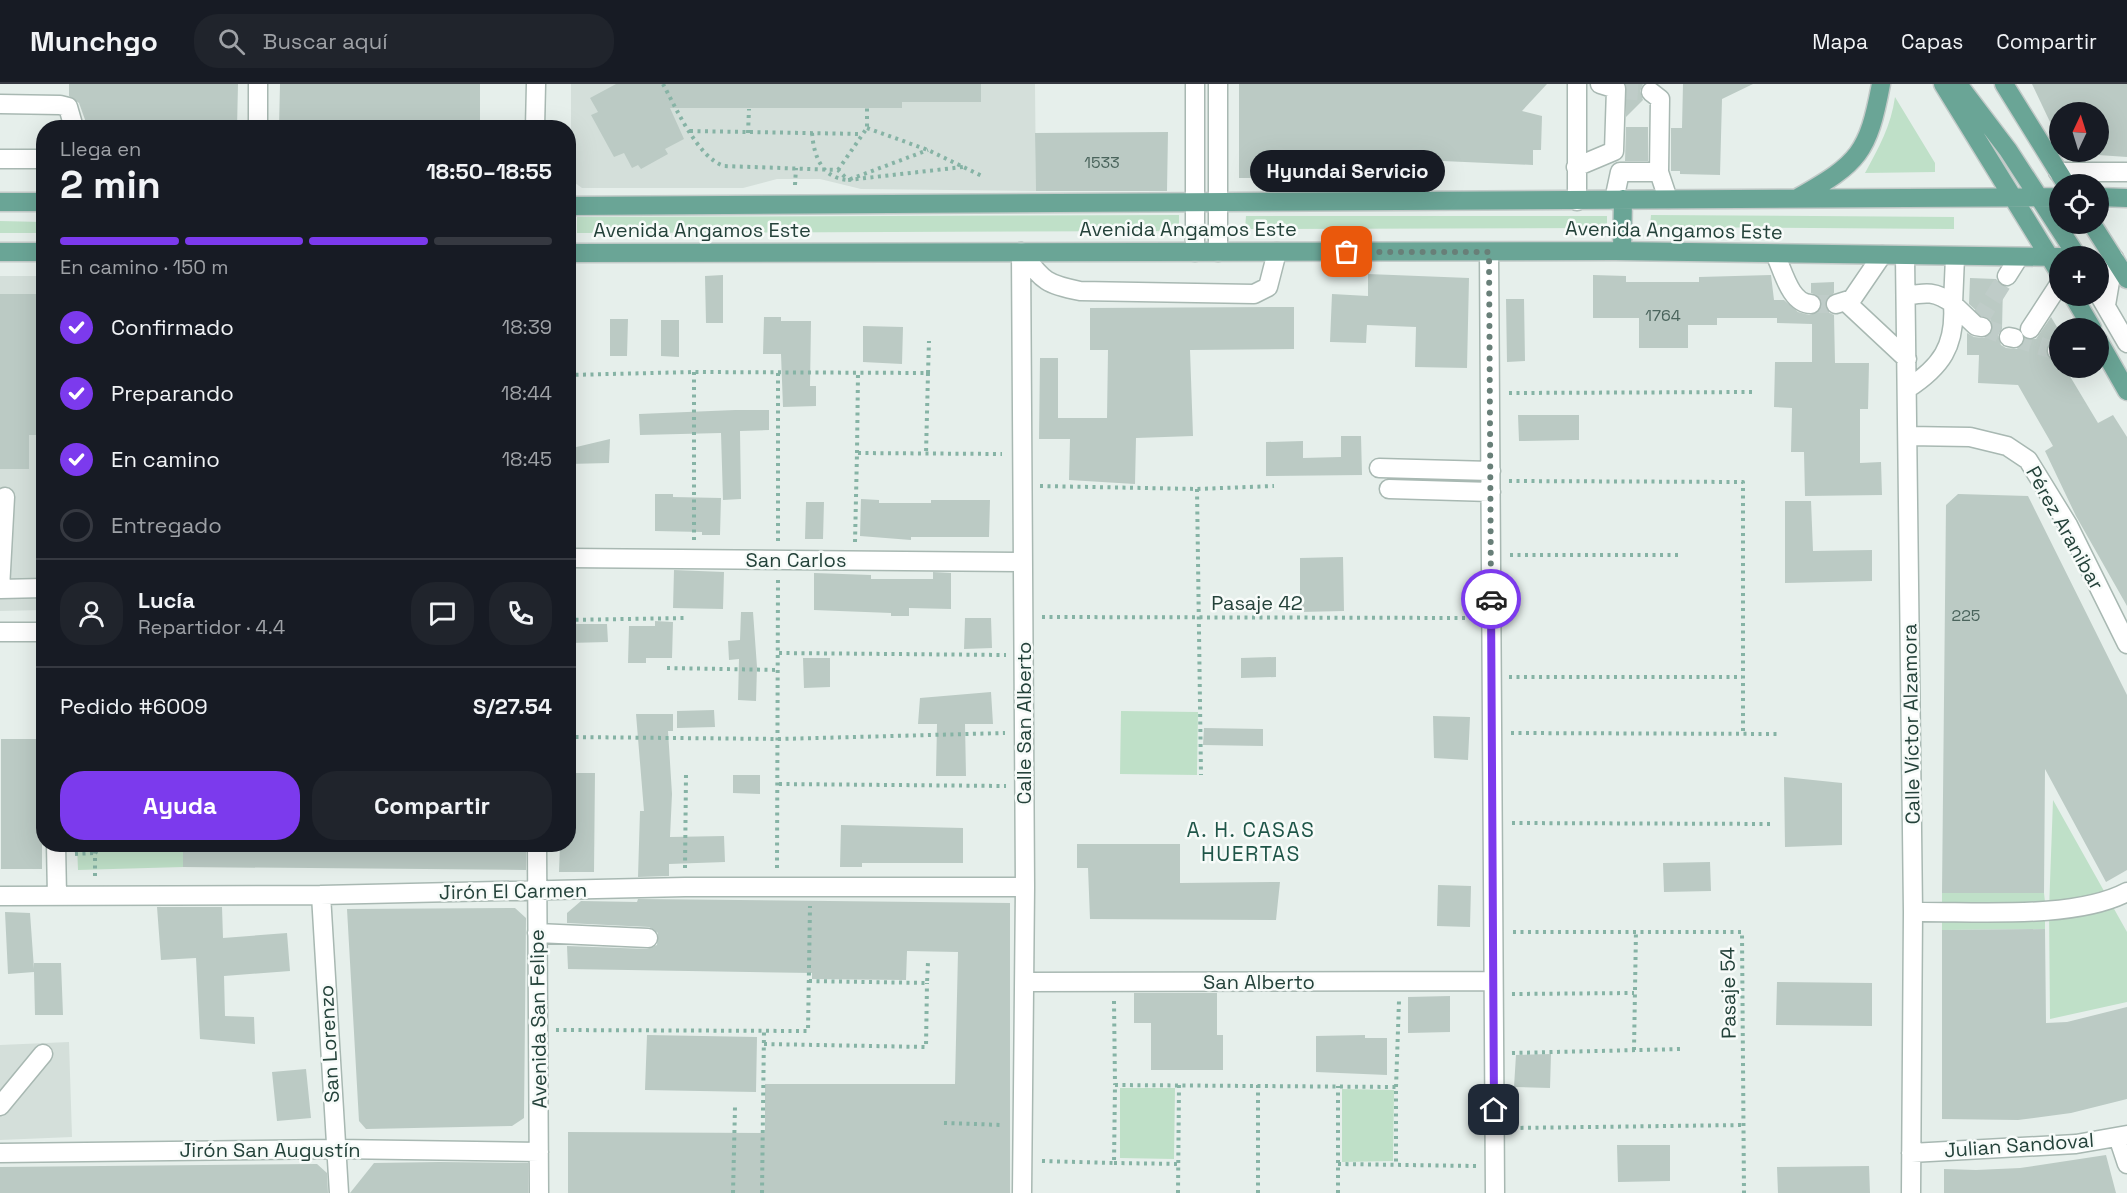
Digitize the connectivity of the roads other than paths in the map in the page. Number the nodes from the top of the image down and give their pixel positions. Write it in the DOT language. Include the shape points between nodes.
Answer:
graph roads {
  1 [pos="258,84"];
  2 [pos="536,84"];
  3 [pos="1195,84"];
  4 [pos="1218,84"];
  5 [pos="1577,84"];
  6 [pos="1881,84"];
  7 [pos="1943,84"];
  8 [pos="1958,84"];
  9 [pos="2004,84"];
  10 [pos="1612,88"];
  11 [pos="1651,92"];
  12 [pos="0,104"];
  13 [pos="72,120"];
  14 [pos="258,120"];
  15 [pos="535,120"];
  16 [pos="1614,151"];
  17 [pos="0,159"];
  18 [pos="36,159"];
  19 [pos="1576,167"];
  20 [pos="1620,172"];
  21 [pos="1659,172"];
  22 [pos="2127,172"];
  23 [pos="2060,174"];
  24 [pos="2105,174"];
  25 [pos="2011,197"];
  26 [pos="2039,197"];
  27 [pos="2049,197"];
  28 [pos="2109,197"];
  29 [pos="2127,198"];
  30 [pos="1618,199"];
  31 [pos="1668,199"];
  32 [pos="1797,199"];
  33 [pos="1577,201"];
  34 [pos="0,202"];
  35 [pos="36,202"];
  36 [pos="1195,203"];
  37 [pos="1218,203"];
  38 [pos="576,206"];
  39 [pos="2098,234"];
  40 [pos="2071,246"];
  41 [pos="2049,249"];
  42 [pos="1622,251"];
  43 [pos="0,252"];
  44 [pos="36,252"];
  45 [pos="1022,252"];
  46 [pos="1195,252"];
  47 [pos="1218,252"];
  48 [pos="1277,252"];
  49 [pos="1489,252"];
  50 [pos="576,253"];
  51 [pos="1775,254"];
  52 [pos="1882,255"];
  53 [pos="1905,256"];
  54 [pos="1954,257"];
  55 [pos="2019,257"];
  56 [pos="2049,257"];
  57 [pos="2113,258"];
  58 [pos="2109,273"];
  59 [pos="2007,276"];
  60 [pos="2127,279"];
  61 [pos="1906,296"];
  62 [pos="2049,300"];
  63 [pos="1811,304"];
  64 [pos="1953,304"];
  65 [pos="2106,306"];
  66 [pos="1978,325"];
  67 [pos="2030,329"];
  68 [pos="2127,344"];
  69 [pos="1907,359"];
  70 [pos="2109,368"];
  71 [pos="1907,389"];
  72 [pos="2127,391"];
  73 [pos="1908,436"];
  74 [pos="1379,468"];
  75 [pos="1491,481"];
  76 [pos="1389,489"];
  77 [pos="5,497"];
  78 [pos="576,558"];
  79 [pos="1023,562"];
  80 [pos="36,588"];
  81 [pos="0,589"];
  82 [pos="0,632"];
  83 [pos="36,632"];
  84 [pos="2127,644"];
  85 [pos="56,852"];
  86 [pos="537,852"];
  87 [pos="1025,887"];
  88 [pos="537,890"];
  89 [pos="2127,892"];
  90 [pos="321,895"];
  91 [pos="0,896"];
  92 [pos="57,896"];
  93 [pos="1913,912"];
  94 [pos="537,933"];
  95 [pos="648,938"];
  96 [pos="1024,982"];
  97 [pos="1494,988"];
  98 [pos="43,1054"];
  99 [pos="0,1106"];
  100 [pos="2123,1136"];
  101 [pos="336,1149"];
  102 [pos="539,1152"];
  103 [pos="0,1153"];
  104 [pos="1911,1153"];
  105 [pos="2127,1164"];
  106 [pos="339,1193"];
  107 [pos="539,1193"];
  108 [pos="1022,1193"];
  109 [pos="1495,1193"];
  110 [pos="1911,1193"];
  1 -- 14 [label="street"];
  2 -- 15 [label="street"];
  3 -- 36 [label="street"];
  4 -- 37 [label="street"];
  5 -- 19 [label="street"];
  6 -- 32 [label="main road" via="1867,138 1856,159"];
  7 -- 25 [label="main road"];
  8 -- 26 [label="main road"];
  9 -- 23 [label="main road"];
  10 -- 16 [label="street"];
  11 -- 21 [label="street" via="1660,99"];
  12 -- 13 [label="street" via="60,105 68,107"];
  16 -- 19 [label="street"];
  16 -- 20 [label="street"];
  17 -- 18 [label="street"];
  19 -- 33 [label="street"];
  20 -- 21 [label="street"];
  20 -- 30 [label="street"];
  21 -- 31 [label="street"];
  22 -- 24 [label="street"];
  25 -- 26 [label="main road, Avenida Angamos Este"];
  25 -- 32 [label="main road, Avenida Angamos Este"];
  25 -- 41 [label="main road"];
  26 -- 27 [label="main road, Avenida Angamos Este"];
  26 -- 40 [label="main road"];
  28 -- 29 [label="main road"];
  30 -- 31 [label="main road, Avenida Angamos Este"];
  30 -- 33 [label="main road, Avenida Angamos Este"];
  30 -- 42 [label="main road"];
  31 -- 32 [label="main road, Avenida Angamos Este"];
  33 -- 37 [label="main road, Avenida Angamos Este"];
  34 -- 35 [label="main road"];
  36 -- 37 [label="main road, Avenida Angamos Este"];
  36 -- 38 [label="main road, Avenida Angamos Este"];
  36 -- 46 [label="street"];
  37 -- 47 [label="street"];
  39 -- 57 [label="main road"];
  42 -- 49 [label="main road, Avenida Angamos Este"];
  42 -- 51 [label="main road, Avenida Angamos Este"];
  43 -- 44 [label="main road"];
  45 -- 46 [label="main road, Avenida Angamos Este"];
  45 -- 48 [label="street" via="1044,281 1069,289 1254,294 1268,287"];
  45 -- 50 [label="main road, Avenida Angamos Este"];
  45 -- 79 [label="street, Calle San Alberto"];
  46 -- 47 [label="main road, Avenida Angamos Este"];
  47 -- 48 [label="main road, Avenida Angamos Este"];
  48 -- 49 [label="main road, Avenida Angamos Este"];
  49 -- 75 [label="street"];
  51 -- 52 [label="main road, Avenida Angamos Este"];
  51 -- 63 [label="street" via="1795,297"];
  52 -- 53 [label="main road, Avenida Angamos Este"];
  52 -- 69 [label="street" via="1852,299 1840,303"];
  53 -- 54 [label="main road, Avenida Angamos Este"];
  53 -- 61 [label="street, Calle Víctor Alzamora"];
  54 -- 55 [label="main road, Avenida Angamos Este"];
  54 -- 64 [label="street"];
  55 -- 56 [label="main road, Avenida Angamos Este"];
  55 -- 59 [label="street"];
  57 -- 58 [label="street"];
  57 -- 60 [label="main road"];
  61 -- 64 [label="street" via="1931,292"];
  61 -- 69 [label="street, Calle Víctor Alzamora"];
  62 -- 67 [label="street"];
  64 -- 66 [label="street"];
  64 -- 71 [label="street" via="1951,339 1942,359 1929,375"];
  65 -- 68 [label="street"];
  69 -- 71 [label="street, Calle Víctor Alzamora"];
  70 -- 72 [label="main road"];
  71 -- 73 [label="street, Calle Víctor Alzamora"];
  73 -- 84 [label="street, Pérez Aranibar" via="1970,437 2007,446 2028,460 2068,525"];
  73 -- 93 [label="street, Calle Víctor Alzamora"];
  74 -- 75 [label="street"];
  75 -- 76 [label="street"];
  75 -- 97 [label="street"];
  77 -- 81 [label="street"];
  78 -- 79 [label="street, San Carlos"];
  79 -- 87 [label="street, Calle San Alberto"];
  80 -- 81 [label="street"];
  82 -- 83 [label="street"];
  85 -- 92 [label="street"];
  86 -- 88 [label="street, Avenida San Felipe"];
  87 -- 88 [label="street, Jirón El Carmen"];
  87 -- 96 [label="street, Calle San Alberto"];
  88 -- 90 [label="street, Jirón El Carmen"];
  88 -- 94 [label="street, Avenida San Felipe"];
  89 -- 93 [label="street" via="2109,902 2049,910"];
  90 -- 92 [label="street, Jirón El Carmen"];
  90 -- 101 [label="street, San Lorenzo"];
  91 -- 92 [label="street, Jirón El Carmen"];
  93 -- 104 [label="street, Calle Víctor Alzamora"];
  94 -- 95 [label="street"];
  94 -- 102 [label="street, Avenida San Felipe"];
  96 -- 97 [label="street, San Alberto" via="1399,982"];
  96 -- 108 [label="street, Calle San Alberto"];
  97 -- 109 [label="street"];
  98 -- 99 [label="street"];
  100 -- 104 [label="street, Julian Sandoval" via="2076,1144"];
  100 -- 105 [label="street"];
  101 -- 102 [label="street, Jirón San Augustín"];
  101 -- 103 [label="street, Jirón San Augustín"];
  101 -- 106 [label="street, San Lorenzo"];
  102 -- 107 [label="street, Avenida San Felipe"];
  104 -- 110 [label="street, Calle Víctor Alzamora"];
}
